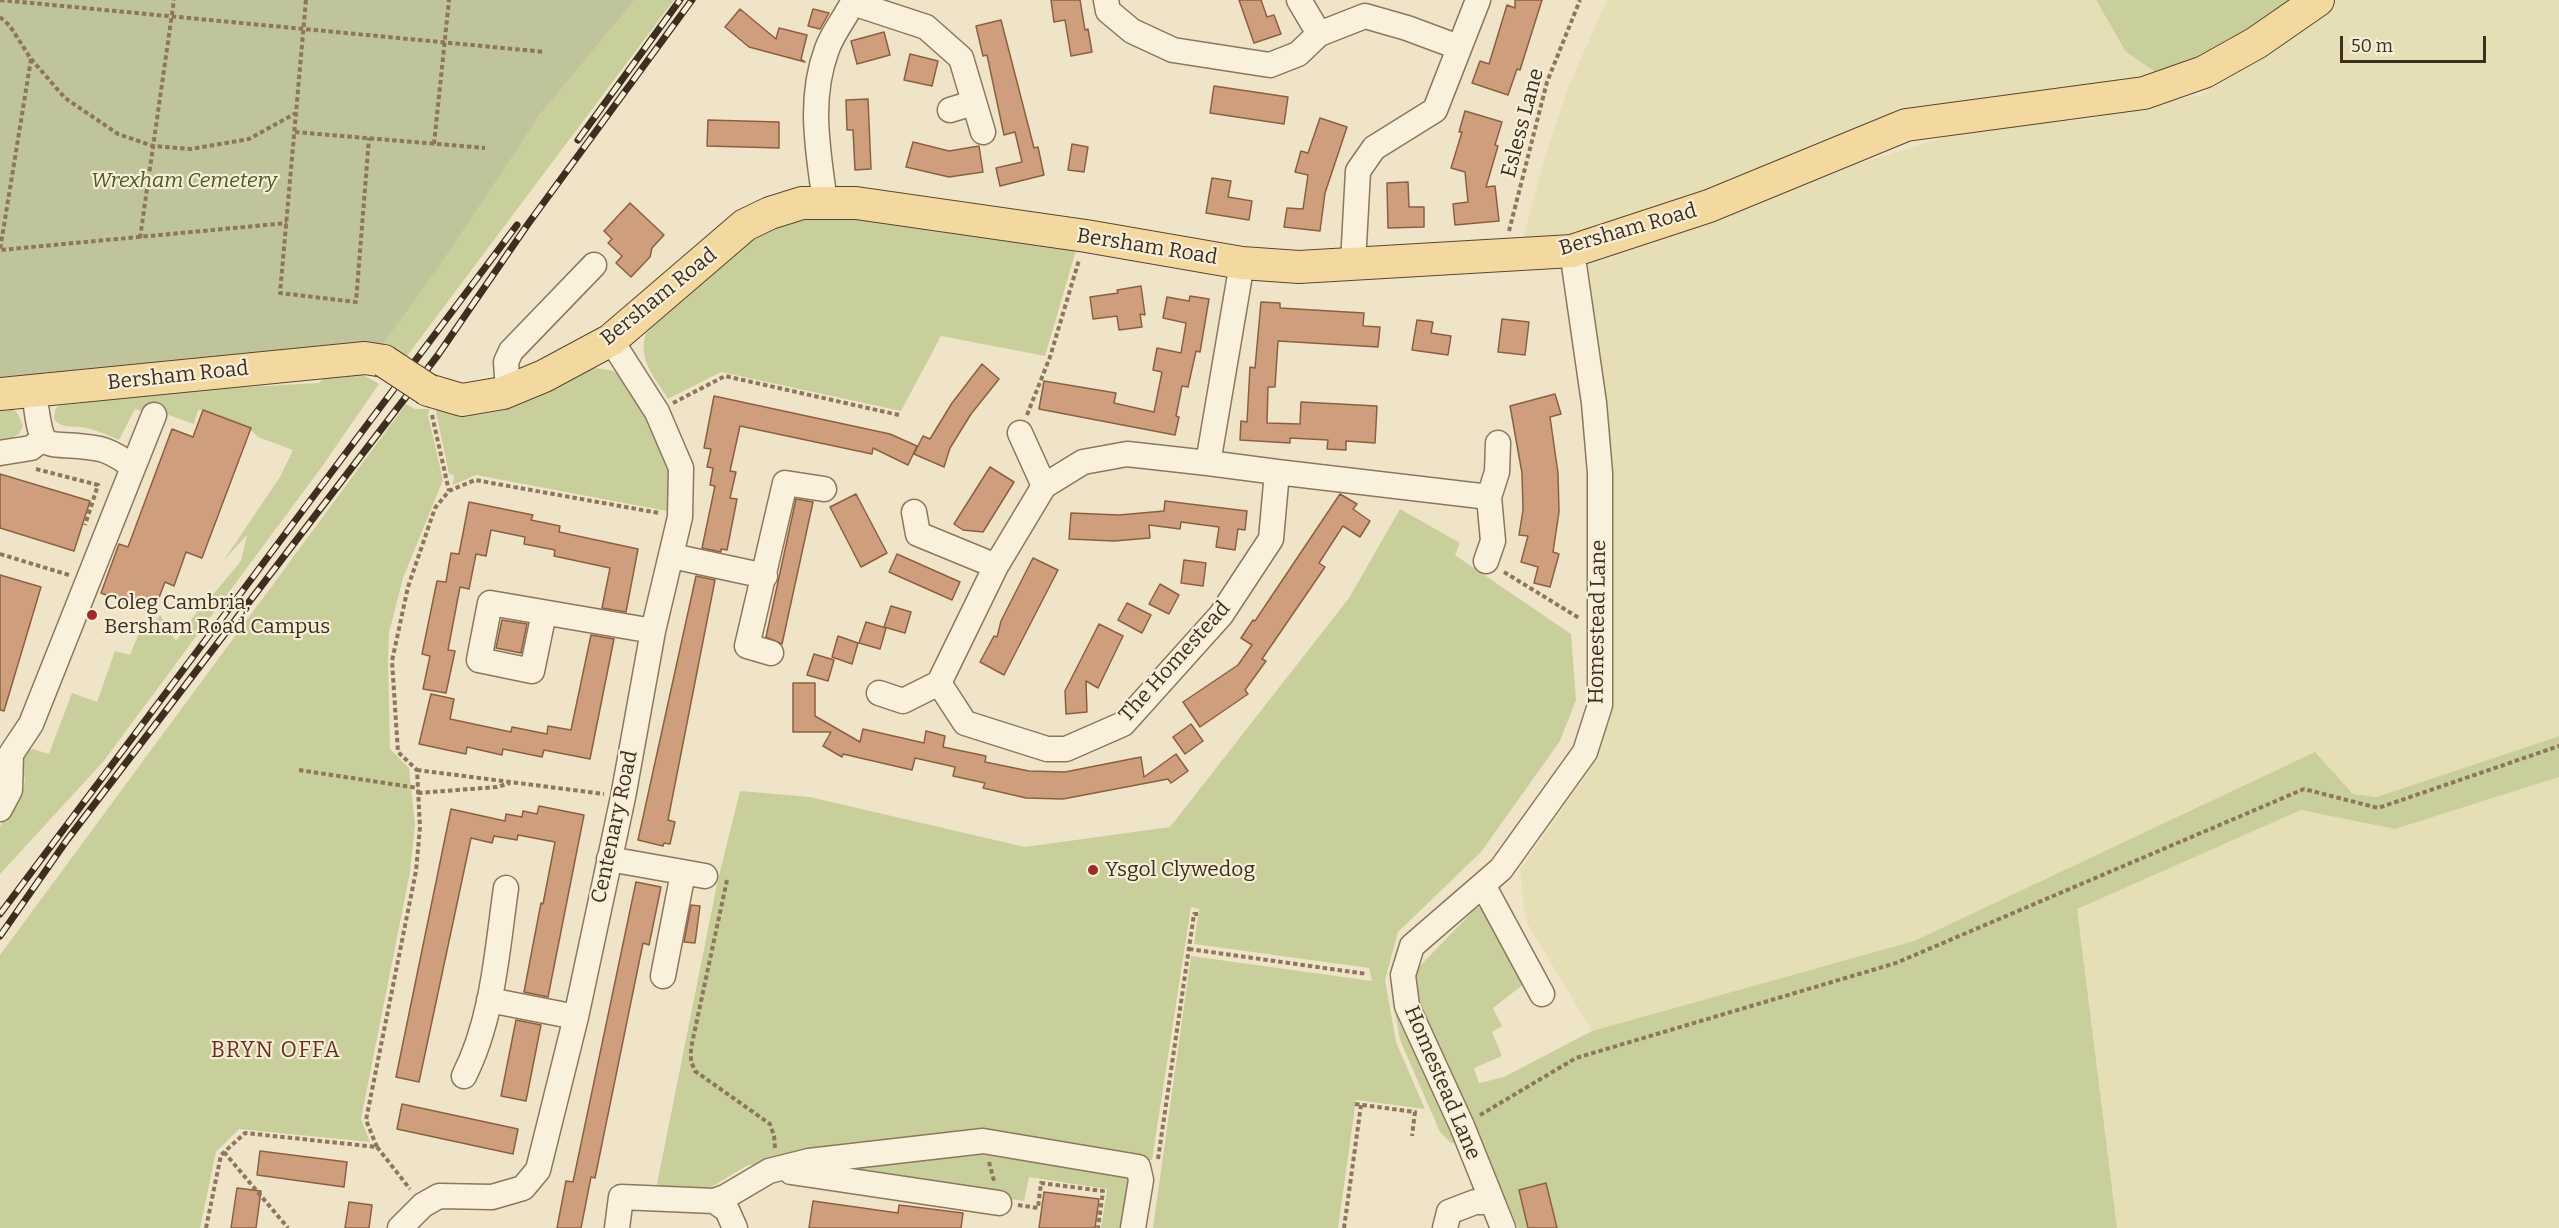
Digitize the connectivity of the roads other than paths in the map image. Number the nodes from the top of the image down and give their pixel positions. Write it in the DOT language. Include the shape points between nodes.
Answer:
graph roads {
  1 [pos="1106,0"];
  2 [pos="1299,0"];
  3 [pos="1478,0"];
  4 [pos="2318,0"];
  5 [pos="853,1"];
  6 [pos="1319,34"];
  7 [pos="1458,47"];
  8 [pos="974,103"];
  9 [pos="950,110"];
  10 [pos="982,132"];
  11 [pos="825,202"];
  12 [pos="1572,251"];
  13 [pos="1242,263"];
  14 [pos="1353,263"];
  15 [pos="594,265"];
  16 [pos="611,340"];
  17 [pos="508,390"];
  18 [pos="34,391"];
  19 [pos="0,394"];
  20 [pos="154,415"];
  21 [pos="1020,433"];
  22 [pos="43,439"];
  23 [pos="1498,443"];
  24 [pos="0,453"];
  25 [pos="1208,463"];
  26 [pos="133,466"];
  27 [pos="1277,472"];
  28 [pos="1044,486"];
  29 [pos="824,489"];
  30 [pos="1489,497"];
  31 [pos="914,512"];
  32 [pos="672,556"];
  33 [pos="1486,561"];
  34 [pos="996,566"];
  35 [pos="765,576"];
  36 [pos="544,614"];
  37 [pos="653,632"];
  38 [pos="771,653"];
  39 [pos="939,683"];
  40 [pos="879,693"];
  41 [pos="5,761"];
  42 [pos="0,809"];
  43 [pos="609,859"];
  44 [pos="1483,885"];
  45 [pos="506,888"];
  46 [pos="663,976"];
  47 [pos="1542,994"];
  48 [pos="489,1000"];
  49 [pos="576,1017"];
  50 [pos="464,1076"];
  51 [pos="775,1170"];
  52 [pos="714,1201"];
  53 [pos="1492,1202"];
  54 [pos="999,1203"];
  55 [pos="400,1228"];
  56 [pos="617,1228"];
  57 [pos="735,1228"];
  58 [pos="1133,1228"];
  59 [pos="1444,1228"];
  60 [pos="1503,1228"];
  1 -- 6 [label="street" via="1108,11 1132,31 1184,52 1270,65 1298,54"];
  2 -- 6 [label="street"];
  3 -- 7 [label="street"];
  4 -- 12 [label="main road, Bersham Road" via="2256,43 2204,72 2144,93 1906,125 1709,206"];
  5 -- 8 [label="street" via="926,27 961,58"];
  5 -- 11 [label="street" via="827,49 817,90 814,126"];
  6 -- 7 [label="street" via="1365,16"];
  7 -- 14 [label="street" via="1436,110 1374,148 1358,171"];
  8 -- 9 [label="street"];
  8 -- 10 [label="street"];
  11 -- 13 [label="main road, Bersham Road" via="856,203 1086,236"];
  11 -- 16 [label="main road, Bersham Road" via="802,203 746,225"];
  12 -- 14 [label="main road, Bersham Road"];
  12 -- 44 [label="street, Homestead Lane" via="1600,473 1600,705 1585,752 1502,869"];
  13 -- 14 [label="main road, Bersham Road" via="1299,267"];
  13 -- 25 [label="street"];
  15 -- 17 [label="street" via="511,351 506,362"];
  16 -- 17 [label="main road, Bersham Road" via="544,376"];
  16 -- 32 [label="street, Centenary Road" via="657,412 681,468 680,517"];
  17 -- 18 [label="main road, Bersham Road, bridge" via="462,400 434,393 384,361 365,358"];
  18 -- 19 [label="main road, Bersham Road"];
  18 -- 22 [label="street"];
  20 -- 26 [label="street"];
  21 -- 28 [label="street"];
  22 -- 24 [label="street" via="31,448"];
  22 -- 26 [label="street" via="51,446 102,449"];
  23 -- 30 [label="street" via="1497,472"];
  25 -- 27 [label="street"];
  25 -- 28 [label="street" via="1126,454 1083,462"];
  26 -- 41 [label="street" via="31,724"];
  27 -- 30 [label="street"];
  27 -- 39 [label="street, The Homestead" via="1271,539 1221,615 1123,724 1066,749 1047,749 965,723"];
  28 -- 34 [label="street"];
  29 -- 35 [label="street" via="785,483"];
  30 -- 33 [label="street" via="1493,541"];
  31 -- 34 [label="street" via="918,534"];
  32 -- 35 [label="street"];
  32 -- 37 [label="street, Centenary Road"];
  34 -- 39 [label="street"];
  35 -- 38 [label="street" via="747,646"];
  36 -- 37 [label="street"];
  37 -- 43 [label="street, Centenary Road"];
  39 -- 40 [label="street" via="903,701"];
  41 -- 42 [label="street" via="10,790"];
  43 -- 46 [label="street" via="694,874"];
  43 -- 49 [label="street, Centenary Road"];
  44 -- 47 [label="street"];
  44 -- 53 [label="street, Homestead Lane" via="1412,946 1403,975 1407,1006"];
  45 -- 48 [label="street"];
  48 -- 49 [label="street"];
  48 -- 50 [label="street" via="473,1059"];
  49 -- 55 [label="street, Centenary Road" via="538,1170 523,1188 492,1197 439,1196 423,1205"];
  51 -- 52 [label="street"];
  51 -- 54 [label="street"];
  51 -- 58 [label="street" via="809,1161 983,1141 1134,1164 1141,1180"];
  52 -- 56 [label="street" via="621,1197"];
  52 -- 57 [label="street" via="727,1210"];
  53 -- 59 [label="street" via="1475,1202 1449,1212"];
  53 -- 60 [label="street, Homestead Lane"];
}
